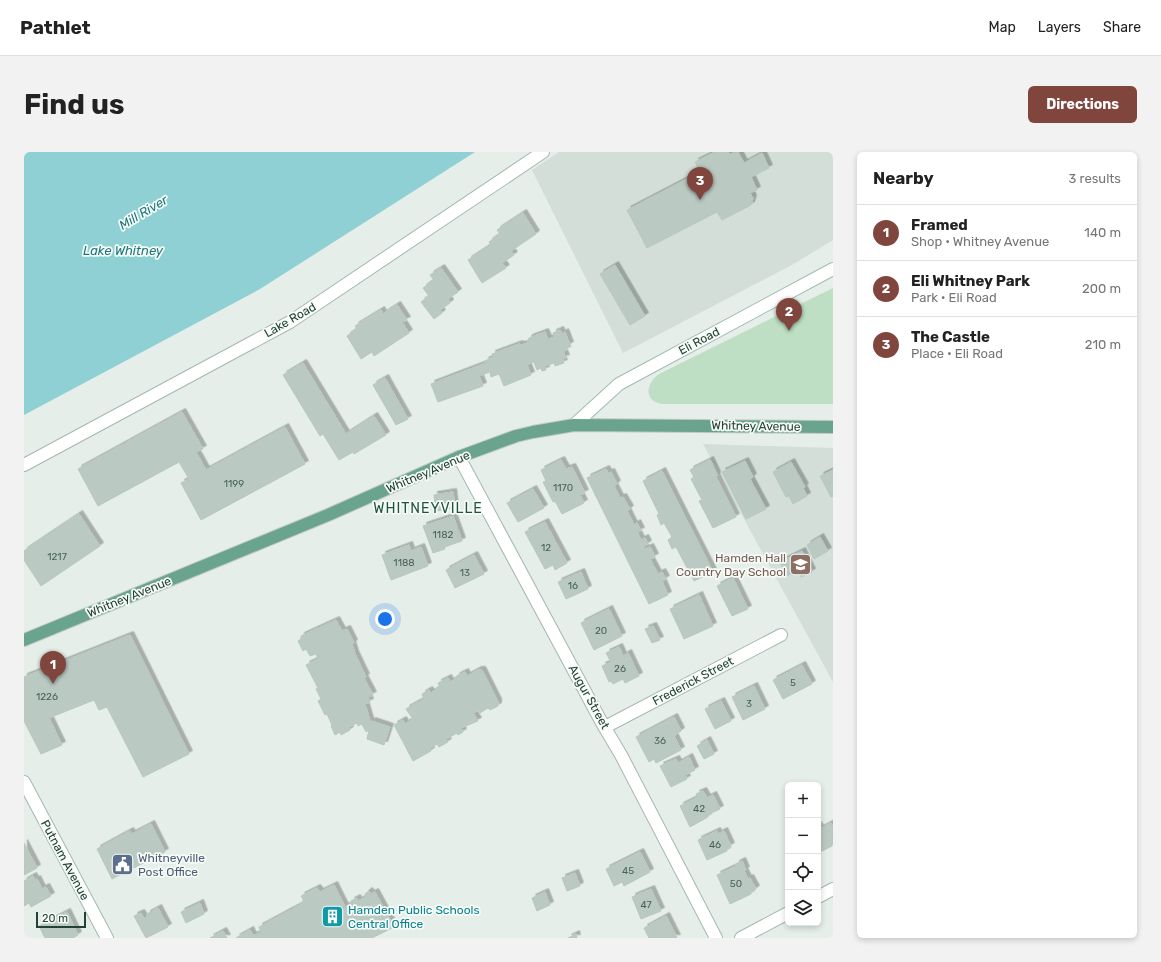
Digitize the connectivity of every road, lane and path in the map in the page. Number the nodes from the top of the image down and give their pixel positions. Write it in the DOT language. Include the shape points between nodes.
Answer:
graph roads {
  1 [pos="543,152"];
  2 [pos="833,269"];
  3 [pos="574,425"];
  4 [pos="833,427"];
  5 [pos="459,457"];
  6 [pos="24,465"];
  7 [pos="781,635"];
  8 [pos="24,640"];
  9 [pos="605,727"];
  10 [pos="24,782"];
  11 [pos="833,889"];
  12 [pos="821,895"];
  13 [pos="785,915"];
  14 [pos="107,938"];
  15 [pos="716,938"];
  16 [pos="741,938"];
  1 -- 6 [label="street, Lake Road" via="290,322"];
  2 -- 3 [label="street, Eli Road" via="619,384"];
  3 -- 4 [label="main road, Whitney Avenue"];
  3 -- 5 [label="main road, Whitney Avenue" via="516,436"];
  5 -- 8 [label="main road, Whitney Avenue" via="321,518"];
  5 -- 9 [label="street, Augur Street"];
  7 -- 9 [label="street, Frederick Street"];
  9 -- 15 [label="street, Augur Street"];
  10 -- 14 [label="street, Putnam Avenue"];
  11 -- 12 [label="street"];
  13 -- 16 [label="street"];
}
